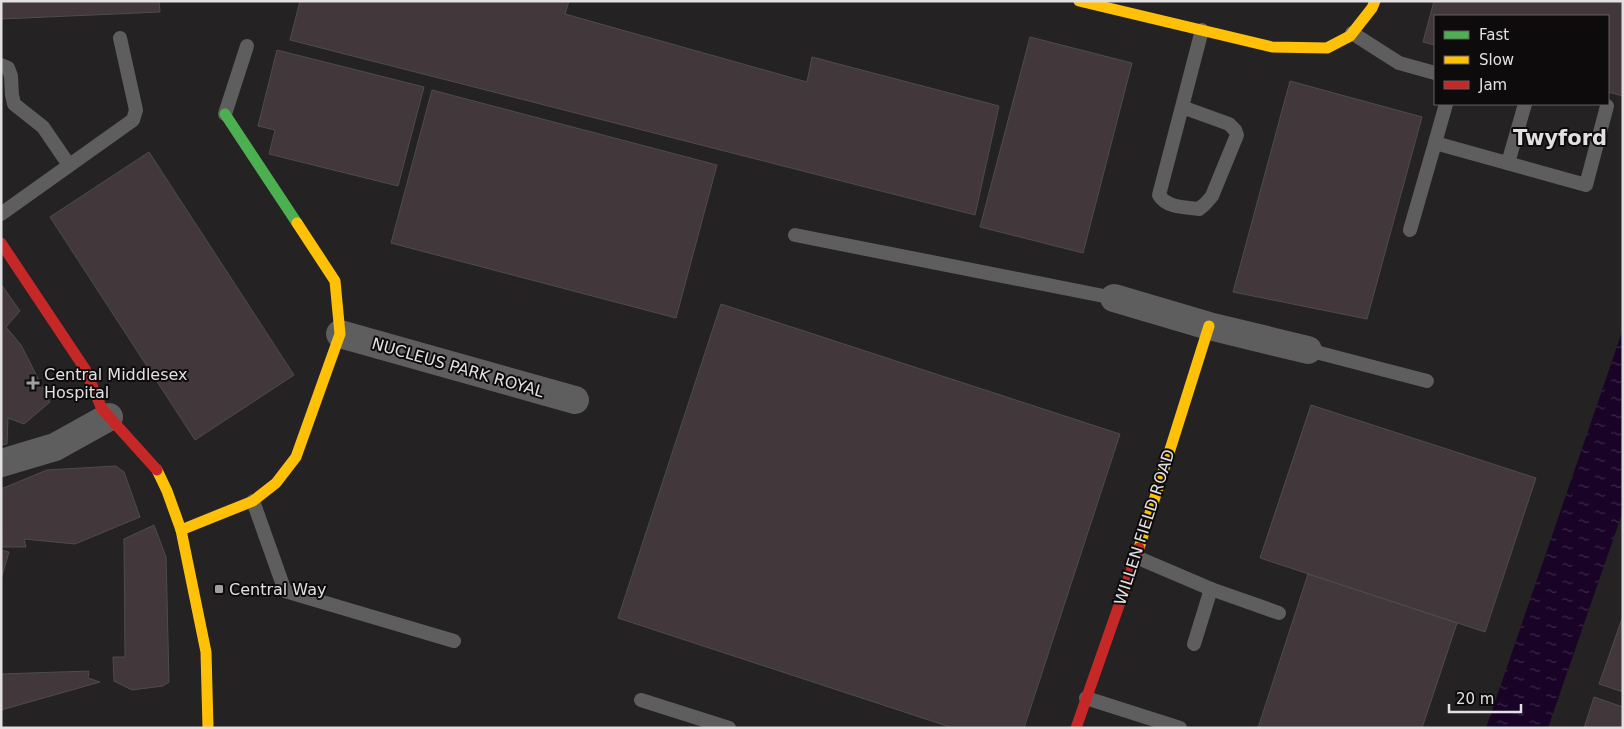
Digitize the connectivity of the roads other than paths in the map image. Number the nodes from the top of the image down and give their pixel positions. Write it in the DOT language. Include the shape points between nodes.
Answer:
graph roads {
  1 [pos="1374,1"];
  2 [pos="1086,2"];
  3 [pos="1202,30"];
  4 [pos="1352,33"];
  5 [pos="120,38"];
  6 [pos="247,46"];
  7 [pos="1,65"];
  8 [pos="1434,73"];
  9 [pos="1446,105"];
  10 [pos="1525,105"];
  11 [pos="1608,106"];
  12 [pos="1182,107"];
  13 [pos="225,114"];
  14 [pos="1434,143"];
  15 [pos="1508,163"];
  16 [pos="69,165"];
  17 [pos="1,214"];
  18 [pos="1410,230"];
  19 [pos="795,235"];
  20 [pos="1,243"];
  21 [pos="1114,298"];
  22 [pos="1209,326"];
  23 [pos="340,334"];
  24 [pos="1308,350"];
  25 [pos="1427,380"];
  26 [pos="575,400"];
  27 [pos="109,417"];
  28 [pos="1,463"];
  29 [pos="253,501"];
  30 [pos="181,530"];
  31 [pos="1136,557"];
  32 [pos="1211,589"];
  33 [pos="1279,613"];
  34 [pos="454,641"];
  35 [pos="1194,644"];
  36 [pos="1086,698"];
  37 [pos="641,700"];
  38 [pos="208,728"];
  39 [pos="729,728"];
  40 [pos="1076,728"];
  41 [pos="1180,728"];
  1 -- 4 [label="street"];
  2 -- 3 [label="street"];
  3 -- 4 [label="street" via="1272,47 1327,48"];
  3 -- 12 [label="lane"];
  4 -- 8 [label="lane" via="1400,63"];
  5 -- 16 [label="lane" via="136,110 133,120"];
  6 -- 13 [label="lane"];
  7 -- 16 [label="lane" via="8,68 11,76 14,104 43,127"];
  9 -- 14 [label="lane"];
  10 -- 15 [label="lane"];
  11 -- 15 [label="lane" via="1586,185"];
  12 -- 12 [label="lane" via="1160,195 1163,202 1170,205 1198,209 1212,196 1237,135 1229,124"];
  13 -- 23 [label="street" via="336,281"];
  14 -- 15 [label="lane"];
  14 -- 18 [label="lane"];
  16 -- 17 [label="lane"];
  19 -- 21 [label="lane"];
  20 -- 27 [label="street" via="85,369"];
  21 -- 22 [label="street"];
  22 -- 24 [label="street"];
  22 -- 31 [label="street, WILLEN FIELD ROAD"];
  23 -- 26 [label="street, NUCLEUS PARK ROYAL"];
  23 -- 29 [label="street" via="296,457 276,483"];
  24 -- 25 [label="lane"];
  27 -- 28 [label="street" via="55,447"];
  27 -- 30 [label="street" via="156,469"];
  29 -- 30 [label="street"];
  29 -- 34 [label="lane" via="285,591"];
  30 -- 38 [label="street" via="206,652"];
  31 -- 32 [label="lane"];
  31 -- 36 [label="street, WILLEN FIELD ROAD"];
  32 -- 33 [label="lane"];
  32 -- 35 [label="lane"];
  36 -- 40 [label="street, WILLEN FIELD ROAD"];
  36 -- 41 [label="lane"];
  37 -- 39 [label="lane"];
}
